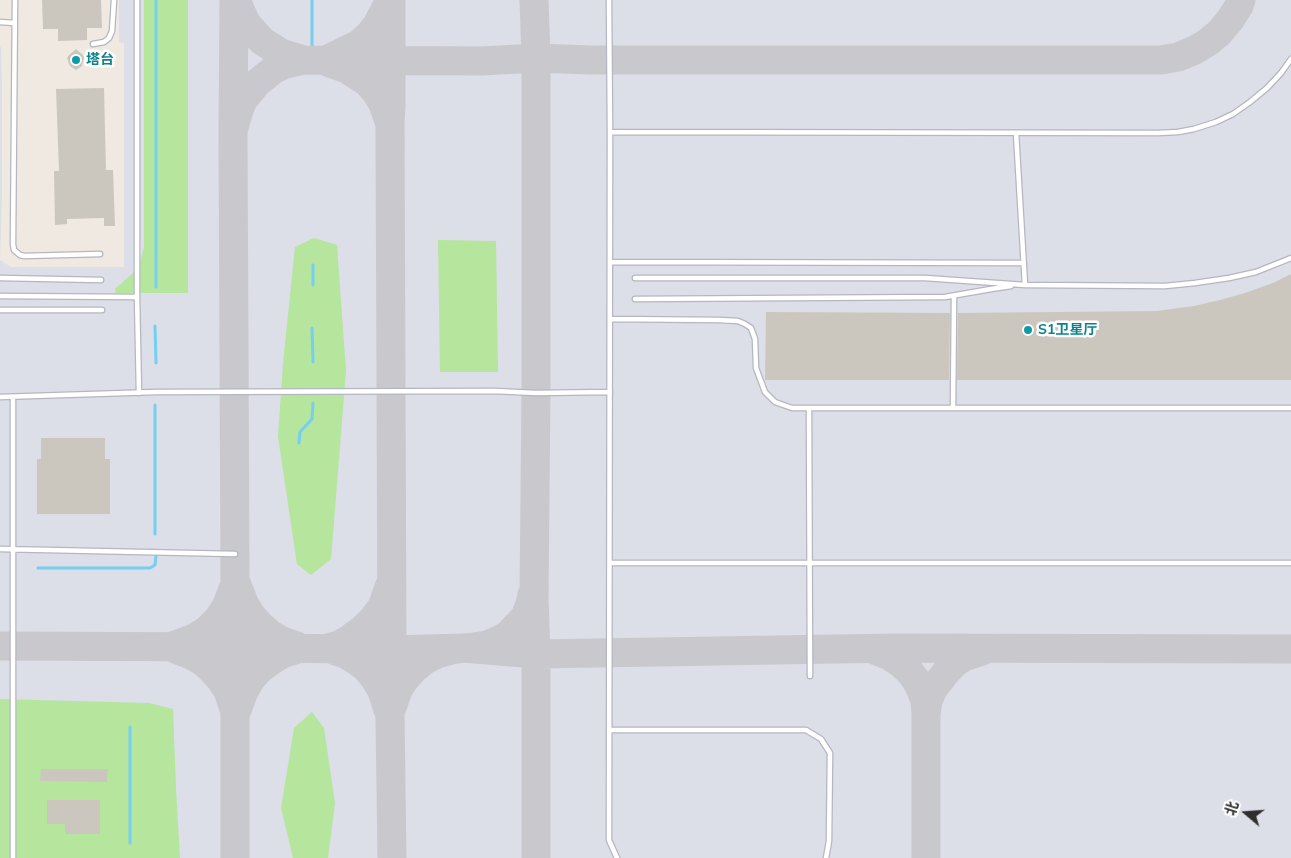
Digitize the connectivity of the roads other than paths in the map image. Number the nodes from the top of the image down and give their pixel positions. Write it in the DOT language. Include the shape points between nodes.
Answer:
graph roads {
  1 [pos="15,0"];
  2 [pos="114,0"];
  3 [pos="137,0"];
  4 [pos="609,0"];
  5 [pos="0,22"];
  6 [pos="14,23"];
  7 [pos="93,44"];
  8 [pos="1291,59"];
  9 [pos="610,132"];
  10 [pos="1016,133"];
  11 [pos="100,254"];
  12 [pos="1291,258"];
  13 [pos="610,262"];
  14 [pos="1024,263"];
  15 [pos="0,278"];
  16 [pos="635,278"];
  17 [pos="102,280"];
  18 [pos="1025,285"];
  19 [pos="0,296"];
  20 [pos="137,297"];
  21 [pos="954,297"];
  22 [pos="635,299"];
  23 [pos="0,310"];
  24 [pos="102,310"];
  25 [pos="610,319"];
  26 [pos="610,392"];
  27 [pos="138,393"];
  28 [pos="0,397"];
  29 [pos="13,397"];
  30 [pos="809,408"];
  31 [pos="953,408"];
  32 [pos="1291,408"];
  33 [pos="0,549"];
  34 [pos="14,549"];
  35 [pos="235,554"];
  36 [pos="610,562"];
  37 [pos="810,563"];
  38 [pos="1291,563"];
  39 [pos="810,676"];
  40 [pos="609,730"];
  41 [pos="13,858"];
  42 [pos="617,858"];
  43 [pos="826,858"];
  1 -- 6 [label="lane"];
  2 -- 7 [label="lane" via="109,38"];
  3 -- 20 [label="lane"];
  4 -- 9 [label="lane"];
  5 -- 6 [label="lane"];
  6 -- 11 [label="lane" via="14,250 20,256"];
  8 -- 10 [label="lane" via="1250,102 1233,114 1194,129 1158,133"];
  9 -- 10 [label="lane"];
  9 -- 13 [label="lane"];
  10 -- 14 [label="lane"];
  12 -- 18 [label="lane" via="1256,272 1195,283 1165,286"];
  13 -- 14 [label="lane"];
  13 -- 25 [label="lane"];
  14 -- 18 [label="lane"];
  15 -- 17 [label="lane"];
  16 -- 18 [label="lane" via="925,278"];
  18 -- 21 [label="lane"];
  19 -- 20 [label="lane"];
  20 -- 27 [label="lane"];
  21 -- 22 [label="lane"];
  21 -- 31 [label="lane"];
  23 -- 24 [label="lane"];
  25 -- 26 [label="lane"];
  25 -- 30 [label="lane" via="719,320 745,324 751,328 755,339 756,368 764,392 783,405"];
  26 -- 27 [label="lane"];
  26 -- 36 [label="lane"];
  27 -- 29 [label="lane"];
  28 -- 29 [label="lane"];
  29 -- 34 [label="lane"];
  30 -- 31 [label="lane"];
  30 -- 37 [label="lane"];
  31 -- 32 [label="lane"];
  33 -- 34 [label="lane"];
  34 -- 35 [label="lane"];
  34 -- 41 [label="lane"];
  36 -- 37 [label="lane"];
  36 -- 40 [label="lane"];
  37 -- 38 [label="lane"];
  37 -- 39 [label="lane"];
  40 -- 42 [label="lane" via="609,840"];
  40 -- 43 [label="lane" via="806,730 822,739 830,753"];
}
